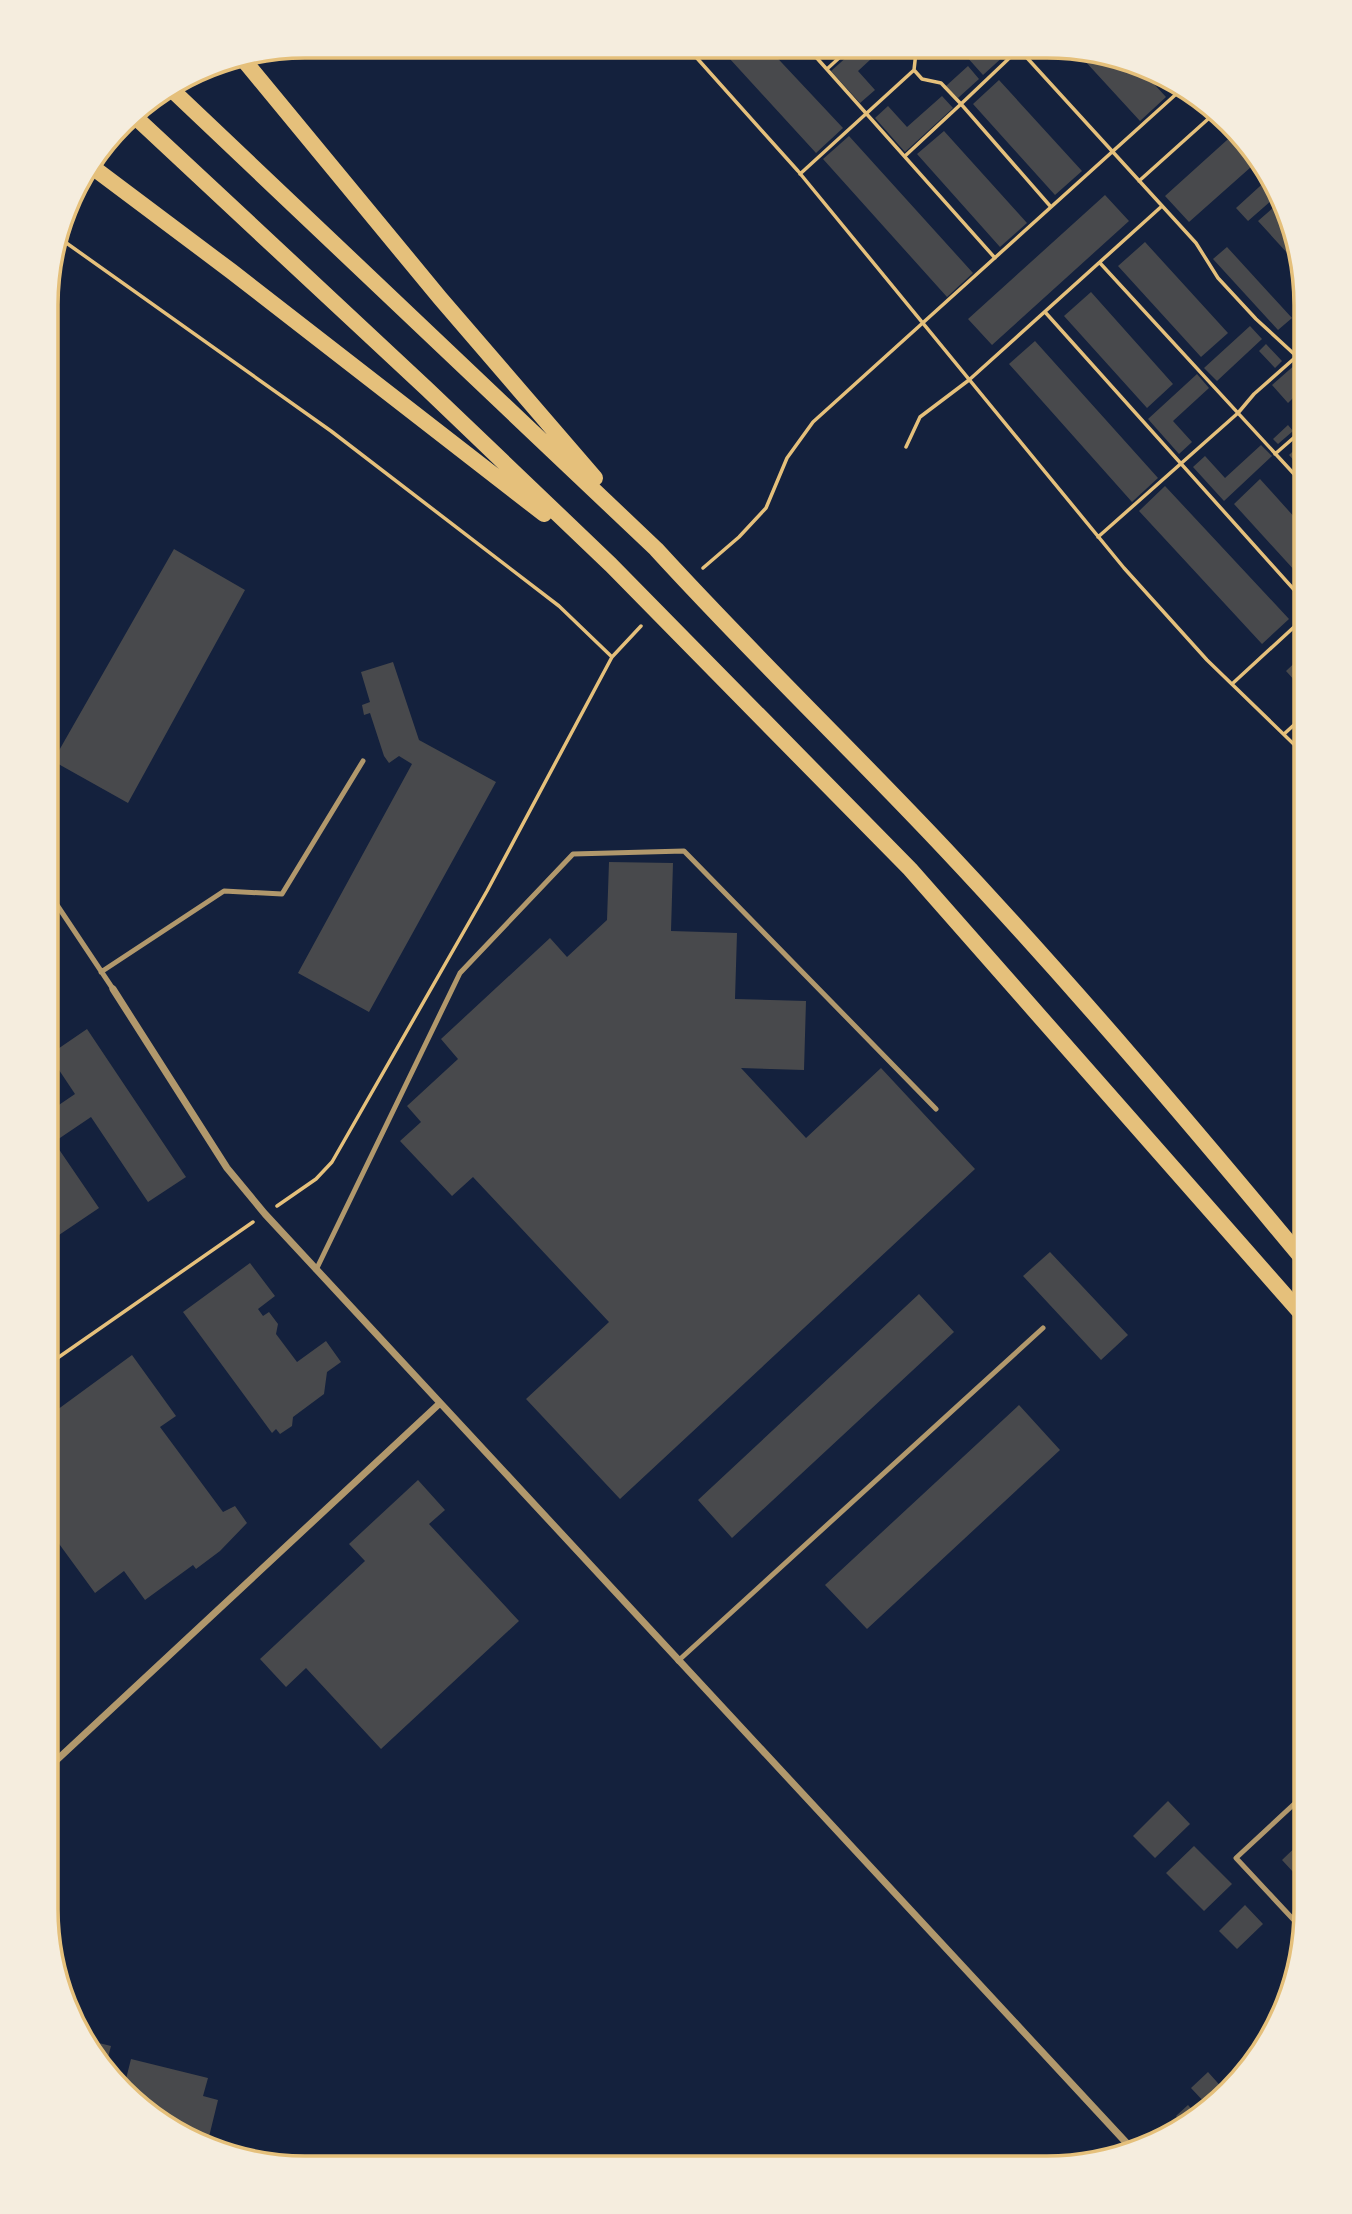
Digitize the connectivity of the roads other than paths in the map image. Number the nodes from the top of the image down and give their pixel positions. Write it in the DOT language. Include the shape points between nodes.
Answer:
graph roads {
  1 [pos="248,65"];
  2 [pos="176,94"];
  3 [pos="140,121"];
  4 [pos="97,171"];
  5 [pos="656,549"];
  6 [pos="611,565"];
  7 [pos="363,761"];
  8 [pos="58,907"];
  9 [pos="101,972"];
  10 [pos="113,989"];
  11 [pos="936,1110"];
  12 [pos="1294,1249"];
  13 [pos="316,1270"];
  14 [pos="1294,1305"];
  15 [pos="1043,1328"];
  16 [pos="439,1404"];
  17 [pos="678,1661"];
  18 [pos="58,1758"];
  19 [pos="1294,1804"];
  20 [pos="1294,1920"];
  21 [pos="1126,2143"];
  1 -- 5 [label="main road"];
  2 -- 5 [label="main road"];
  3 -- 6 [label="main road"];
  4 -- 6 [label="main road"];
  5 -- 12 [label="main road" via="945,849 1152,1077"];
  6 -- 14 [label="main road" via="910,869"];
  7 -- 9 [label="lane" via="282,894 224,891"];
  8 -- 9 [label="lane"];
  9 -- 10 [label="lane"];
  10 -- 13 [label="street" via="227,1168"];
  11 -- 13 [label="lane" via="684,851 573,854 460,973"];
  13 -- 16 [label="street"];
  15 -- 17 [label="lane"];
  16 -- 17 [label="street"];
  16 -- 18 [label="street"];
  17 -- 21 [label="street"];
  19 -- 20 [label="lane" via="1236,1858"];
}
